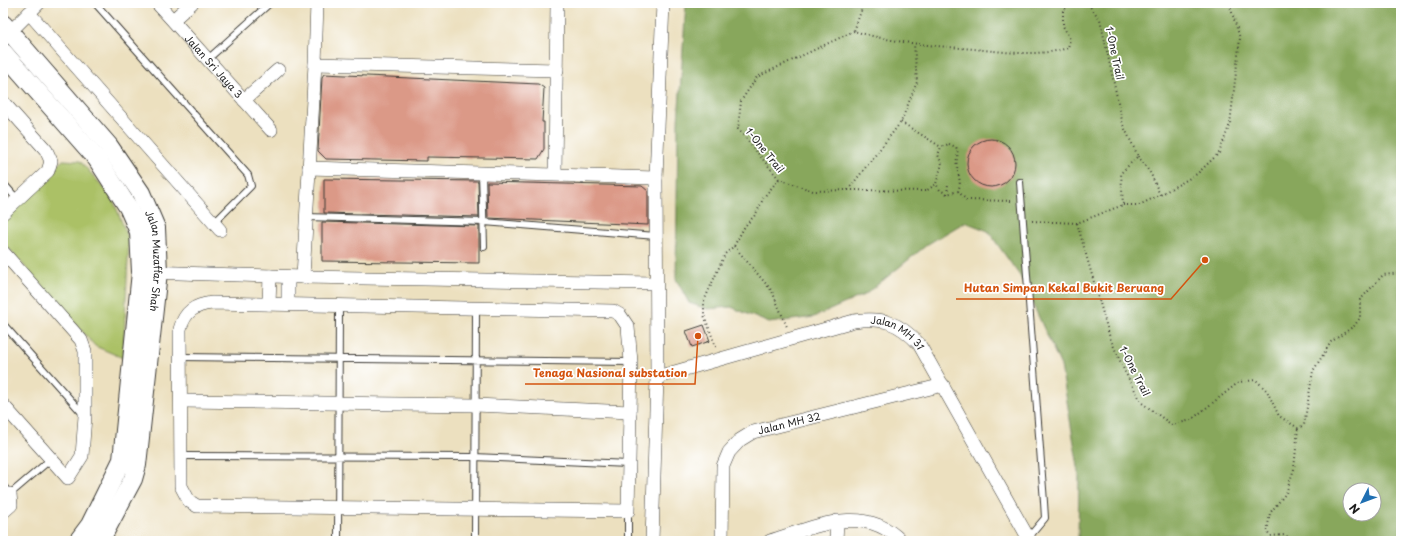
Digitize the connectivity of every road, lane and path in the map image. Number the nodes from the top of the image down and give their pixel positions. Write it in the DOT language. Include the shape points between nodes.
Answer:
graph roads {
  1 [pos="39,3"];
  2 [pos="95,3"];
  3 [pos="157,3"];
  4 [pos="192,3"];
  5 [pos="270,3"];
  6 [pos="317,3"];
  7 [pos="557,3"];
  8 [pos="662,3"];
  9 [pos="864,3"];
  10 [pos="1071,3"];
  11 [pos="1080,3"];
  12 [pos="1229,3"];
  13 [pos="29,13"];
  14 [pos="173,20"];
  15 [pos="854,31"];
  16 [pos="5,32"];
  17 [pos="914,44"];
  18 [pos="3,52"];
  19 [pos="208,59"];
  20 [pos="315,64"];
  21 [pos="278,70"];
  22 [pos="557,70"];
  23 [pos="244,100"];
  24 [pos="3,102"];
  25 [pos="901,122"];
  26 [pos="271,130"];
  27 [pos="942,148"];
  28 [pos="1138,156"];
  29 [pos="309,168"];
  30 [pos="482,172"];
  31 [pos="555,174"];
  32 [pos="656,178"];
  33 [pos="779,179"];
  34 [pos="1020,182"];
  35 [pos="3,183"];
  36 [pos="936,184"];
  37 [pos="948,184"];
  38 [pos="848,190"];
  39 [pos="958,191"];
  40 [pos="947,194"];
  41 [pos="1160,195"];
  42 [pos="17,200"];
  43 [pos="1021,201"];
  44 [pos="1123,205"];
  45 [pos="3,213"];
  46 [pos="306,217"];
  47 [pos="1023,221"];
  48 [pos="484,222"];
  49 [pos="1077,223"];
  50 [pos="216,227"];
  51 [pos="656,236"];
  52 [pos="734,246"];
  53 [pos="484,247"];
  54 [pos="3,252"];
  55 [pos="149,272"];
  56 [pos="1401,273"];
  57 [pos="270,276"];
  58 [pos="288,277"];
  59 [pos="303,277"];
  60 [pos="655,283"];
  61 [pos="269,304"];
  62 [pos="288,304"];
  63 [pos="339,305"];
  64 [pos="476,308"];
  65 [pos="3,324"];
  66 [pos="790,340"];
  67 [pos="182,357"];
  68 [pos="338,360"];
  69 [pos="475,360"];
  70 [pos="720,360"];
  71 [pos="631,362"];
  72 [pos="657,377"];
  73 [pos="943,385"];
  74 [pos="181,401"];
  75 [pos="339,403"];
  76 [pos="3,405"];
  77 [pos="475,405"];
  78 [pos="630,412"];
  79 [pos="85,416"];
  80 [pos="1298,428"];
  81 [pos="181,456"];
  82 [pos="338,456"];
  83 [pos="474,458"];
  84 [pos="51,459"];
  85 [pos="628,464"];
  86 [pos="7,490"];
  87 [pos="337,508"];
  88 [pos="474,510"];
  89 [pos="628,511"];
  90 [pos="3,512"];
  91 [pos="837,521"];
  92 [pos="1030,539"];
  93 [pos="78,541"];
  94 [pos="100,541"];
  95 [pos="338,541"];
  96 [pos="475,541"];
  97 [pos="628,541"];
  98 [pos="652,541"];
  99 [pos="722,541"];
  100 [pos="770,541"];
  101 [pos="836,541"];
  102 [pos="901,541"];
  103 [pos="1294,541"];
  1 -- 13 [label="street"];
  2 -- 50 [label="lane" via="248,175 251,186"];
  3 -- 14 [label="street, Jalan Sri Jaya 3"];
  4 -- 14 [label="street"];
  5 -- 19 [label="lane"];
  6 -- 20 [label="street"];
  7 -- 22 [label="street"];
  8 -- 32 [label="street"];
  9 -- 15 [label="path"];
  10 -- 17 [label="path" via="1063,11 1063,26 1070,39 1068,48 1054,52 1001,52"];
  11 -- 28 [label="path, 1-One Trail" via="1088,4 1100,19 1123,125"];
  12 -- 41 [label="path" via="1240,38 1230,124 1219,153 1197,174"];
  13 -- 16 [label="street"];
  13 -- 50 [label="street"];
  14 -- 19 [label="street, Jalan Sri Jaya 3"];
  15 -- 17 [label="path"];
  15 -- 33 [label="path, 1-One Trail" via="757,77 741,100 738,129"];
  16 -- 55 [label="main road, Jalan Muzaffar Shah" via="108,146 141,193 156,228"];
  17 -- 25 [label="path" via="917,82"];
  18 -- 55 [label="main road, Jalan Muzaffar Shah" via="98,159 128,207 139,232"];
  19 -- 23 [label="street, Jalan Sri Jaya 3"];
  20 -- 22 [label="street"];
  20 -- 29 [label="street"];
  21 -- 23 [label="street"];
  22 -- 31 [label="street"];
  23 -- 26 [label="street, Jalan Sri Jaya 3"];
  24 -- 42 [label="street" via="46,150 51,162 48,171"];
  25 -- 27 [label="path"];
  25 -- 38 [label="path"];
  27 -- 36 [label="path" via="938,155 942,164"];
  27 -- 39 [label="path" via="949,144 956,147 959,155 956,164 961,184"];
  28 -- 41 [label="path, 1-One Trail" via="1151,174"];
  28 -- 44 [label="path" via="1121,173"];
  29 -- 30 [label="street"];
  29 -- 46 [label="street"];
  30 -- 31 [label="street"];
  30 -- 48 [label="lane"];
  31 -- 32 [label="street"];
  32 -- 51 [label="street"];
  33 -- 38 [label="path, 1-One Trail" via="813,191"];
  33 -- 52 [label="path" via="764,197 756,214 745,226"];
  34 -- 43 [label="lane"];
  35 -- 42 [label="lane"];
  36 -- 38 [label="path, 1-One Trail" via="926,191"];
  36 -- 40 [label="path"];
  37 -- 40 [label="path"];
  39 -- 40 [label="path"];
  39 -- 43 [label="path" via="966,200"];
  41 -- 44 [label="path" via="1139,206"];
  42 -- 45 [label="street"];
  43 -- 47 [label="lane"];
  44 -- 49 [label="path"];
  46 -- 48 [label="lane"];
  46 -- 59 [label="street"];
  47 -- 49 [label="path"];
  47 -- 92 [label="lane" via="1044,502 1044,518"];
  48 -- 51 [label="lane"];
  48 -- 53 [label="lane"];
  49 -- 80 [label="path, 1-One Trail" via="1110,338 1142,403 1172,425 1191,420 1239,382 1256,380 1267,391 1280,416"];
  51 -- 60 [label="street"];
  52 -- 66 [label="path" via="772,291 785,318"];
  52 -- 70 [label="path" via="725,254 704,301 704,315"];
  54 -- 79 [label="street" via="81,340 85,351"];
  55 -- 57 [label="street"];
  55 -- 93 [label="main road, Jalan Muzaffar Shah" via="122,460 90,525"];
  55 -- 94 [label="main road, Jalan Muzaffar Shah" via="137,466 133,479"];
  56 -- 80 [label="path" via="1383,276 1360,300 1360,318 1354,326 1331,342 1313,371 1304,425"];
  57 -- 58 [label="street"];
  57 -- 61 [label="street"];
  58 -- 59 [label="street"];
  58 -- 62 [label="street"];
  59 -- 60 [label="street"];
  60 -- 72 [label="street"];
  61 -- 62 [label="street"];
  61 -- 67 [label="street" via="212,303 193,307 180,329"];
  62 -- 63 [label="street"];
  63 -- 64 [label="street"];
  63 -- 68 [label="lane"];
  64 -- 69 [label="lane"];
  64 -- 71 [label="street" via="613,311 620,315 628,327"];
  65 -- 79 [label="lane"];
  66 -- 70 [label="street, Jalan MH 31"];
  66 -- 73 [label="street, Jalan MH 31" via="854,321 883,320 909,333 919,344"];
  67 -- 68 [label="lane"];
  67 -- 74 [label="street"];
  68 -- 69 [label="lane"];
  68 -- 75 [label="lane"];
  69 -- 71 [label="lane"];
  69 -- 77 [label="lane"];
  70 -- 72 [label="street, Jalan MH 31"];
  71 -- 78 [label="street"];
  72 -- 98 [label="street"];
  73 -- 92 [label="street, Jalan MH 31"];
  73 -- 99 [label="street, Jalan MH 32" via="753,432 740,440 729,452 723,466"];
  74 -- 75 [label="street"];
  74 -- 81 [label="street"];
  75 -- 77 [label="street"];
  75 -- 82 [label="lane"];
  76 -- 84 [label="street"];
  77 -- 78 [label="street"];
  77 -- 83 [label="lane"];
  78 -- 85 [label="street"];
  79 -- 84 [label="street" via="82,456 68,478"];
  80 -- 103 [label="path" via="1294,469 1286,493 1270,513 1267,532 1270,536 1285,535"];
  81 -- 82 [label="lane"];
  81 -- 87 [label="street" via="184,494 197,506"];
  82 -- 83 [label="lane"];
  82 -- 87 [label="lane"];
  83 -- 85 [label="lane"];
  83 -- 88 [label="lane"];
  84 -- 86 [label="lane"];
  85 -- 89 [label="street"];
  86 -- 90 [label="street" via="11,505"];
  87 -- 88 [label="street"];
  87 -- 95 [label="lane"];
  88 -- 89 [label="street"];
  88 -- 96 [label="lane"];
  89 -- 97 [label="lane"];
  91 -- 100 [label="street"];
  91 -- 101 [label="street"];
  91 -- 102 [label="street" via="869,521 887,528"];
}
